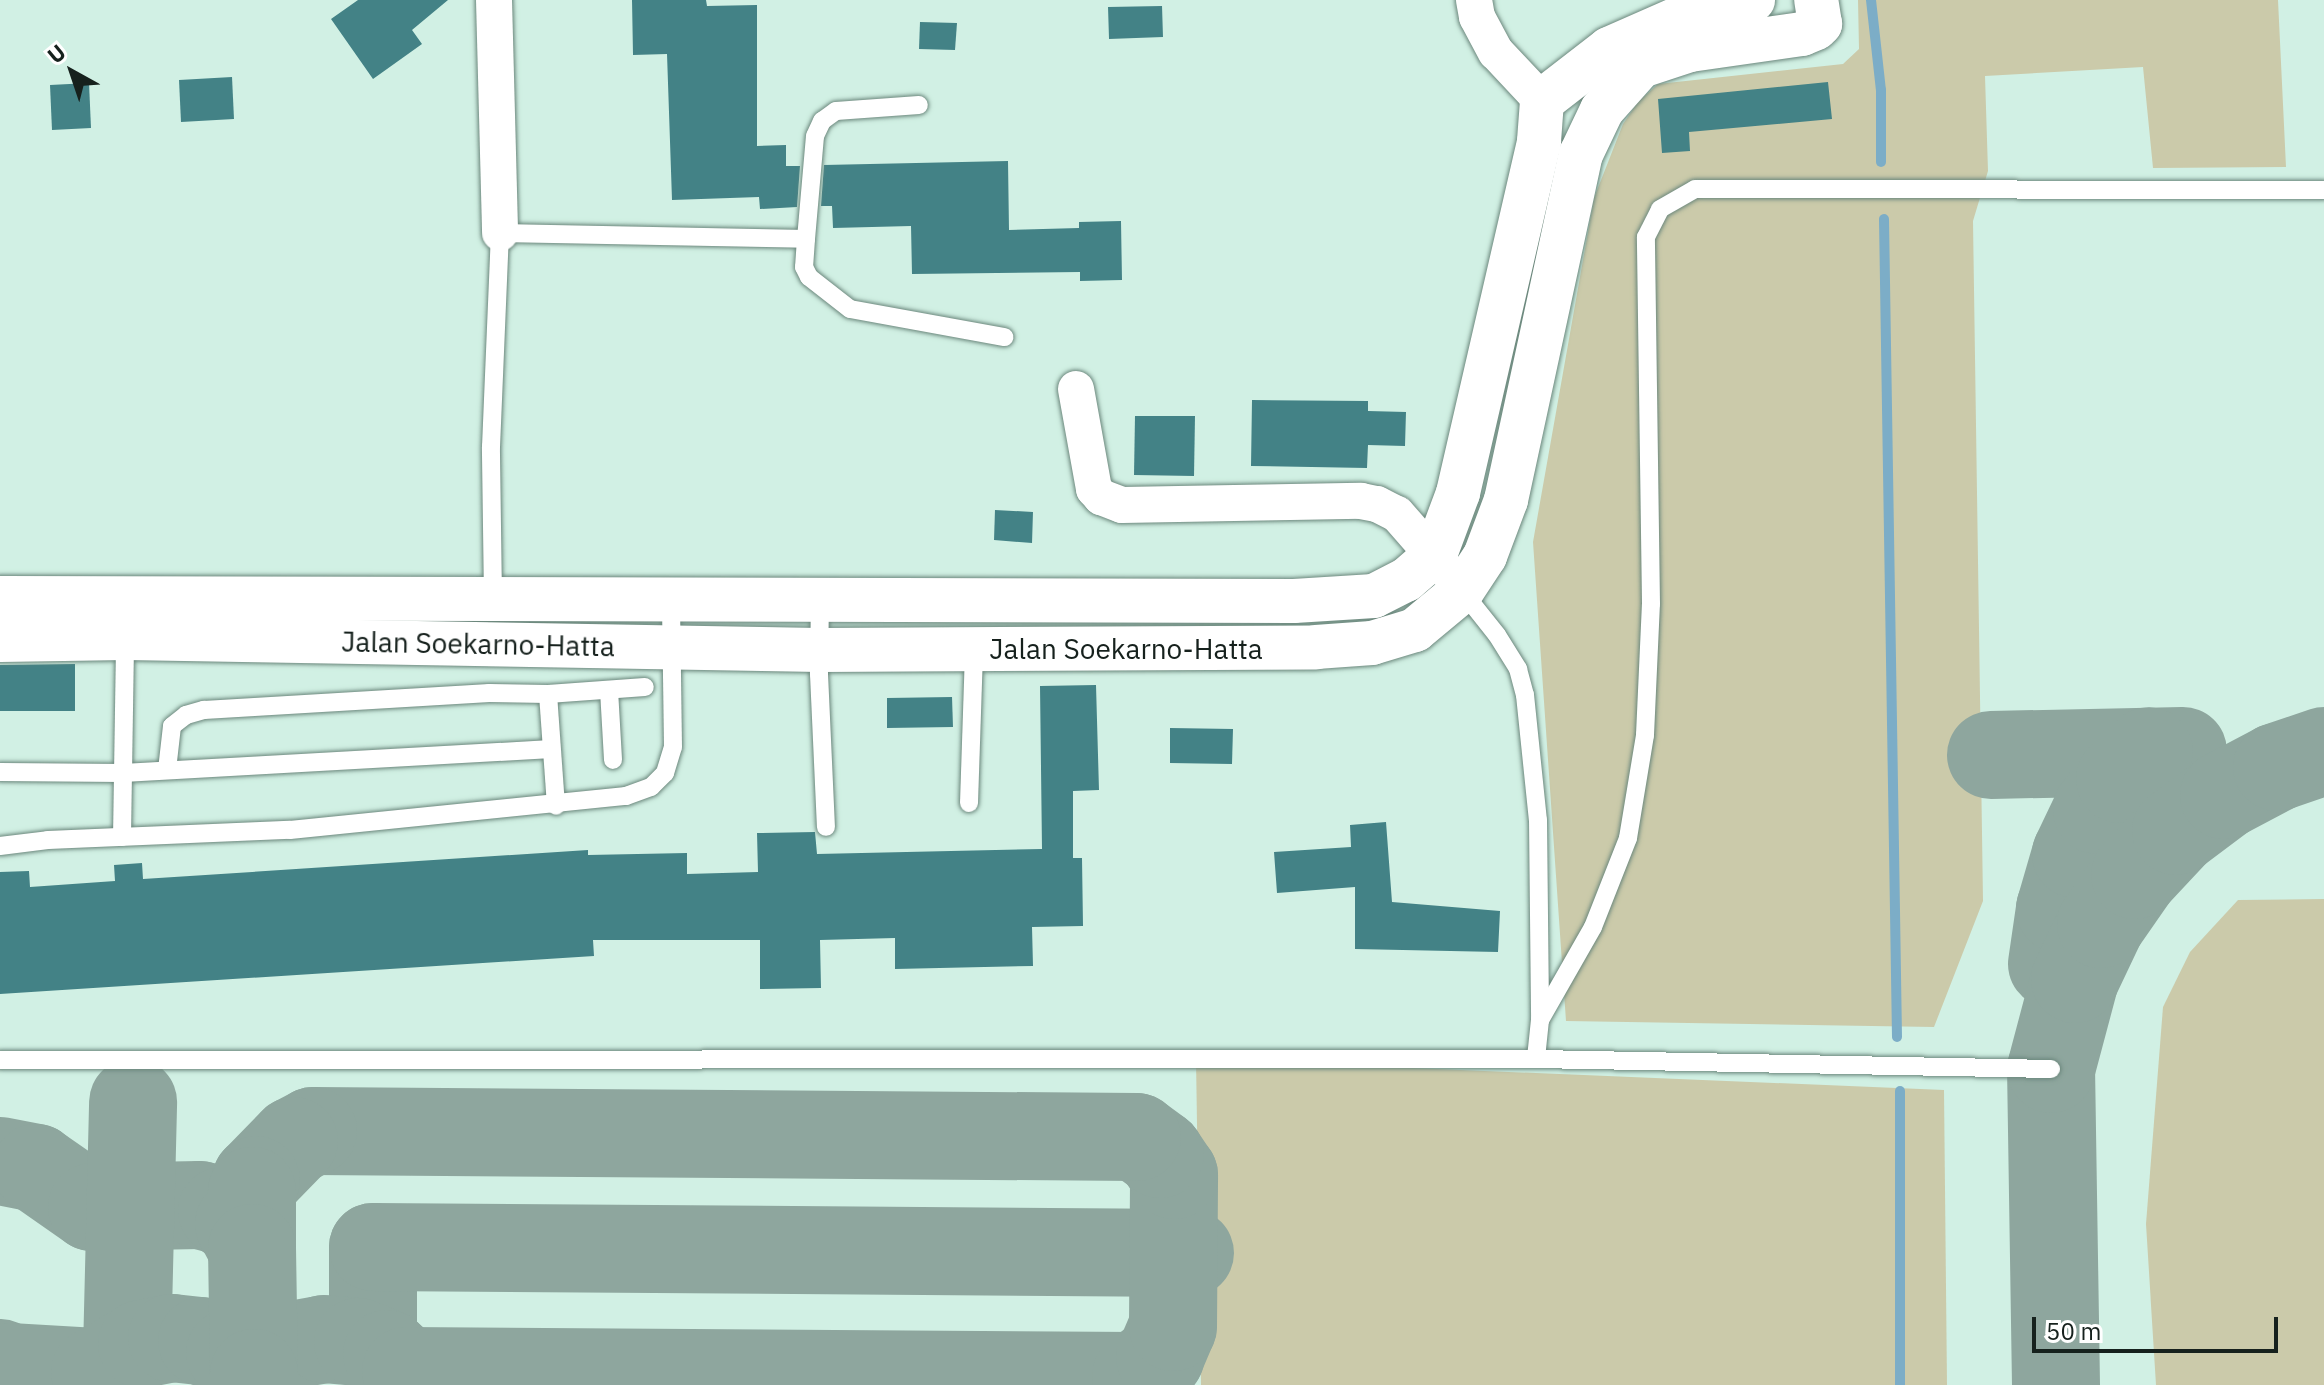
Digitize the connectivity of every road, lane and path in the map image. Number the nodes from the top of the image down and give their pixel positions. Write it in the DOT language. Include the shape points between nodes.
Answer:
graph roads {
  1 [pos="494,0"];
  2 [pos="1474,0"];
  3 [pos="1753,0"];
  4 [pos="1816,0"];
  5 [pos="1542,101"];
  6 [pos="919,105"];
  7 [pos="2324,190"];
  8 [pos="500,233"];
  9 [pos="806,239"];
  10 [pos="1513,260"];
  11 [pos="1558,262"];
  12 [pos="1004,337"];
  13 [pos="1076,389"];
  14 [pos="1435,555"];
  15 [pos="1462,591"];
  16 [pos="0,598"];
  17 [pos="493,598"];
  18 [pos="671,598"];
  19 [pos="820,598"];
  20 [pos="125,618"];
  21 [pos="0,640"];
  22 [pos="673,647"];
  23 [pos="974,649"];
  24 [pos="820,650"];
  25 [pos="645,687"];
  26 [pos="609,690"];
  27 [pos="548,694"];
  28 [pos="551,749"];
  29 [pos="613,760"];
  30 [pos="167,770"];
  31 [pos="0,772"];
  32 [pos="123,773"];
  33 [pos="969,803"];
  34 [pos="556,806"];
  35 [pos="826,827"];
  36 [pos="122,837"];
  37 [pos="0,846"];
  38 [pos="1540,1020"];
  39 [pos="1536,1059"];
  40 [pos="0,1060"];
  41 [pos="2051,1069"];
  1 -- 8 [label="street"];
  2 -- 5 [label="street" via="1496,52"];
  3 -- 5 [label="highway" via="1698,10 1609,49"];
  4 -- 11 [label="highway, Jalan Soekarno-Hatta" via="1816,28 1690,50 1641,66 1617,89 1581,154"];
  5 -- 10 [label="highway, Jalan Soekarno-Hatta" via="1539,141"];
  6 -- 9 [label="lane" via="836,111 822,121 815,136"];
  7 -- 38 [label="lane" via="1695,189 1660,209 1646,237 1651,604 1645,735 1628,838 1593,927"];
  8 -- 9 [label="lane"];
  8 -- 17 [label="lane" via="491,447"];
  9 -- 12 [label="lane" via="804,267 809,277 850,309"];
  10 -- 11 [label="highway"];
  10 -- 14 [label="highway, Jalan Soekarno-Hatta" via="1458,493"];
  11 -- 15 [label="highway, Jalan Soekarno-Hatta" via="1506,500 1485,556"];
  13 -- 14 [label="street" via="1094,489 1101,497 1122,505 1361,501 1397,514"];
  14 -- 15 [label="street"];
  14 -- 19 [label="highway, Jalan Soekarno-Hatta" via="1406,580 1374,596 1294,601"];
  15 -- 23 [label="highway, Jalan Soekarno-Hatta" via="1415,630 1372,643"];
  15 -- 38 [label="lane" via="1518,669 1525,695 1538,820"];
  16 -- 20 [label="highway, Jalan Soekarno-Hatta"];
  17 -- 18 [label="highway, Jalan Soekarno-Hatta"];
  17 -- 20 [label="highway, Jalan Soekarno-Hatta"];
  18 -- 19 [label="highway, Jalan Soekarno-Hatta"];
  18 -- 22 [label="lane"];
  19 -- 24 [label="lane"];
  20 -- 21 [label="highway, Jalan Soekarno-Hatta"];
  20 -- 22 [label="highway, Jalan Soekarno-Hatta"];
  20 -- 32 [label="lane"];
  22 -- 24 [label="highway, Jalan Soekarno-Hatta"];
  22 -- 34 [label="lane" via="673,747 665,773 651,787 626,796"];
  23 -- 24 [label="highway, Jalan Soekarno-Hatta"];
  23 -- 33 [label="lane"];
  24 -- 35 [label="lane"];
  25 -- 26 [label="lane"];
  26 -- 27 [label="lane"];
  26 -- 29 [label="lane"];
  27 -- 28 [label="lane"];
  27 -- 30 [label="lane" via="204,710 172,726"];
  28 -- 30 [label="lane"];
  28 -- 34 [label="lane"];
  30 -- 32 [label="lane"];
  31 -- 32 [label="lane"];
  32 -- 36 [label="lane"];
  34 -- 36 [label="lane" via="290,830"];
  36 -- 37 [label="lane"];
  38 -- 39 [label="lane"];
  39 -- 40 [label="lane"];
  39 -- 41 [label="lane"];
}
